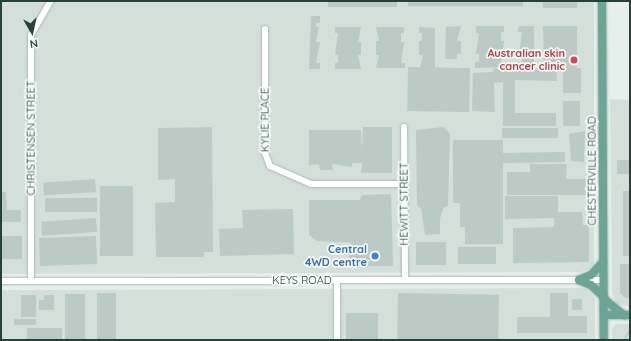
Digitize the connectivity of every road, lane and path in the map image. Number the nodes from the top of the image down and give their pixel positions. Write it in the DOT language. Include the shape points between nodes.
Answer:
graph roads {
  1 [pos="52,1"];
  2 [pos="602,1"];
  3 [pos="265,29"];
  4 [pos="404,127"];
  5 [pos="404,184"];
  6 [pos="603,262"];
  7 [pos="337,280"];
  8 [pos="405,280"];
  9 [pos="579,280"];
  10 [pos="604,280"];
  11 [pos="1,281"];
  12 [pos="31,281"];
  13 [pos="604,298"];
  14 [pos="604,315"];
  15 [pos="627,315"];
  16 [pos="337,340"];
  17 [pos="604,340"];
  1 -- 12 [label="street, CHRISTENSEN STREET" via="31,35"];
  2 -- 6 [label="main road, CHESTERVILLE ROAD"];
  3 -- 5 [label="street, KYLIE PLACE" via="265,153 270,166 310,184"];
  4 -- 5 [label="street, HEWITT STREET"];
  5 -- 8 [label="street, HEWITT STREET"];
  6 -- 9 [label="main road" via="591,275"];
  6 -- 10 [label="main road, CHESTERVILLE ROAD"];
  7 -- 8 [label="street, KEYS ROAD"];
  7 -- 12 [label="street, KEYS ROAD"];
  7 -- 16 [label="street"];
  8 -- 9 [label="street, KEYS ROAD"];
  9 -- 10 [label="street, KEYS ROAD"];
  9 -- 13 [label="main road" via="591,285"];
  10 -- 13 [label="main road, CHESTERVILLE ROAD"];
  11 -- 12 [label="street, KEYS ROAD"];
  13 -- 14 [label="main road, CHESTERVILLE ROAD"];
  13 -- 15 [label="main road"];
  14 -- 15 [label="main road"];
  14 -- 17 [label="main road, CHESTERVILLE ROAD"];
}
